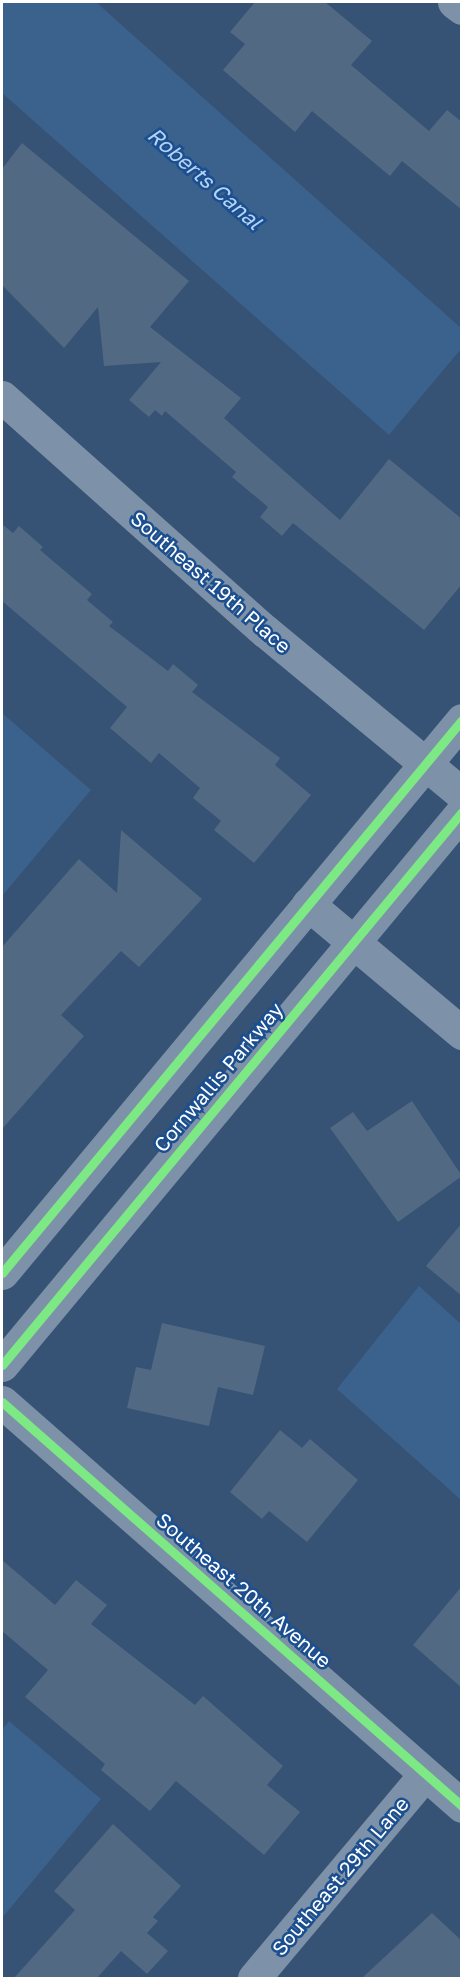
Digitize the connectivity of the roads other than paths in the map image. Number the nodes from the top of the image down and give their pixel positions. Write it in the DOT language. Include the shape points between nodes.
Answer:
graph roads {
  1 [pos="454,2"];
  2 [pos="462,8"];
  3 [pos="2,397"];
  4 [pos="462,720"];
  5 [pos="424,763"];
  6 [pos="462,794"];
  7 [pos="462,812"];
  8 [pos="308,904"];
  9 [pos="354,942"];
  10 [pos="462,1033"];
  11 [pos="2,1273"];
  12 [pos="2,1365"];
  13 [pos="2,1402"];
  14 [pos="425,1774"];
  15 [pos="462,1806"];
  16 [pos="254,1978"];
  1 -- 2 [label="street"];
  3 -- 5 [label="street, Southeast 19th Place" via="265,631"];
  4 -- 5 [label="street, Cornwallis Parkway"];
  5 -- 6 [label="street, Southeast 19th Place"];
  5 -- 8 [label="street, Cornwallis Parkway"];
  7 -- 9 [label="street, Cornwallis Parkway"];
  8 -- 9 [label="street"];
  8 -- 11 [label="street, Cornwallis Parkway"];
  9 -- 10 [label="street"];
  9 -- 12 [label="street, Cornwallis Parkway"];
  13 -- 14 [label="street, Southeast 20th Avenue"];
  14 -- 15 [label="street, Southeast 20th Avenue"];
  14 -- 16 [label="street, Southeast 29th Lane"];
}
